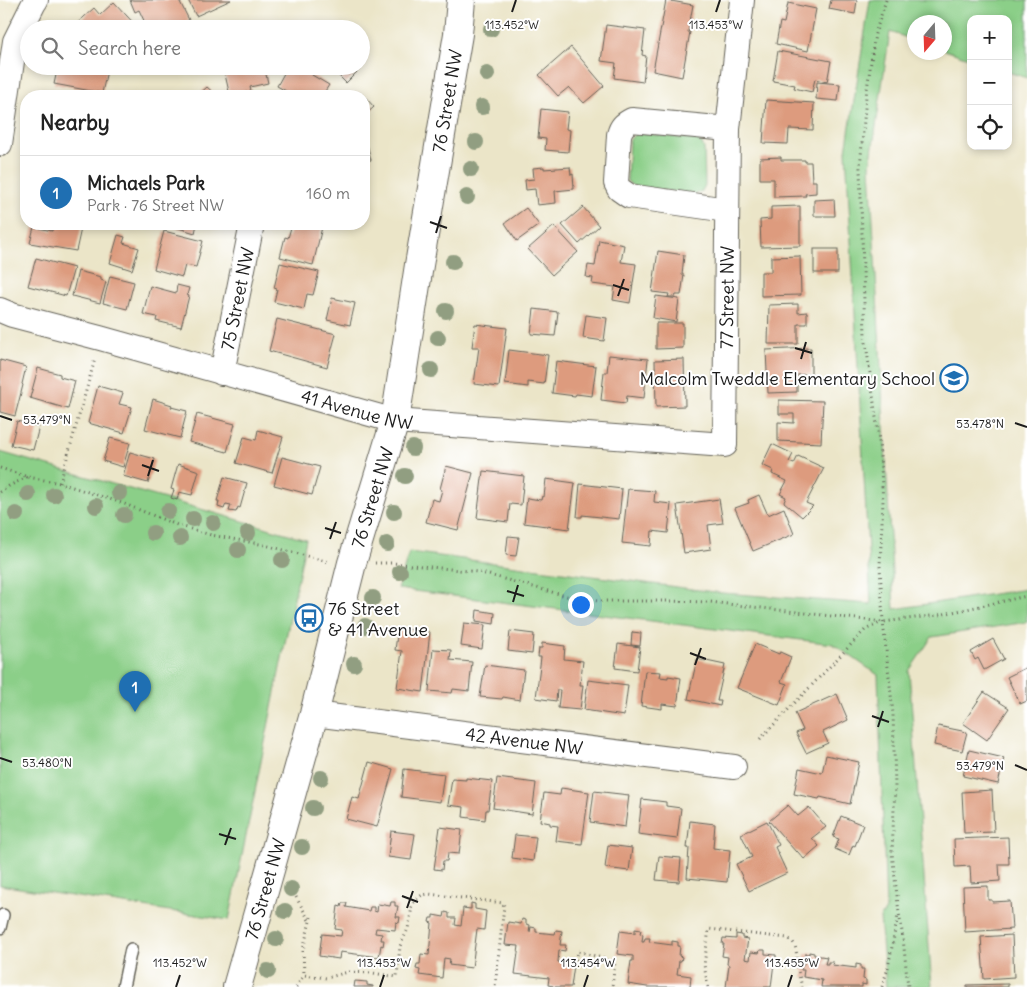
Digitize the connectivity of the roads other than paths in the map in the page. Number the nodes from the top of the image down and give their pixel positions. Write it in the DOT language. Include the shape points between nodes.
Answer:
graph roads {
  1 [pos="36,0"];
  2 [pos="461,0"];
  3 [pos="742,0"];
  4 [pos="26,20"];
  5 [pos="20,31"];
  6 [pos="728,129"];
  7 [pos="0,144"];
  8 [pos="727,210"];
  9 [pos="251,230"];
  10 [pos="0,310"];
  11 [pos="222,373"];
  12 [pos="395,421"];
  13 [pos="725,445"];
  14 [pos="314,714"];
  15 [pos="734,767"];
  16 [pos="3,914"];
  17 [pos="0,928"];
  18 [pos="131,949"];
  19 [pos="123,987"];
  20 [pos="237,987"];
  1 -- 4 [label="street"];
  2 -- 12 [label="street, 76 Street NW"];
  3 -- 6 [label="street, 77 Street NW"];
  5 -- 7 [label="street" via="15,41"];
  6 -- 8 [label="street, 77 Street NW"];
  6 -- 8 [label="street" via="632,120 621,128 619,135 616,183 629,196"];
  8 -- 13 [label="street, 77 Street NW"];
  9 -- 11 [label="street, 75 Street NW"];
  10 -- 11 [label="street, 41 Avenue NW"];
  11 -- 12 [label="street, 41 Avenue NW"];
  12 -- 13 [label="street, 41 Avenue NW"];
  12 -- 14 [label="street, 76 Street NW" via="352,563"];
  14 -- 15 [label="street, 42 Avenue NW"];
  14 -- 20 [label="street, 76 Street NW"];
  16 -- 17 [label="lane"];
  18 -- 19 [label="lane"];
}
